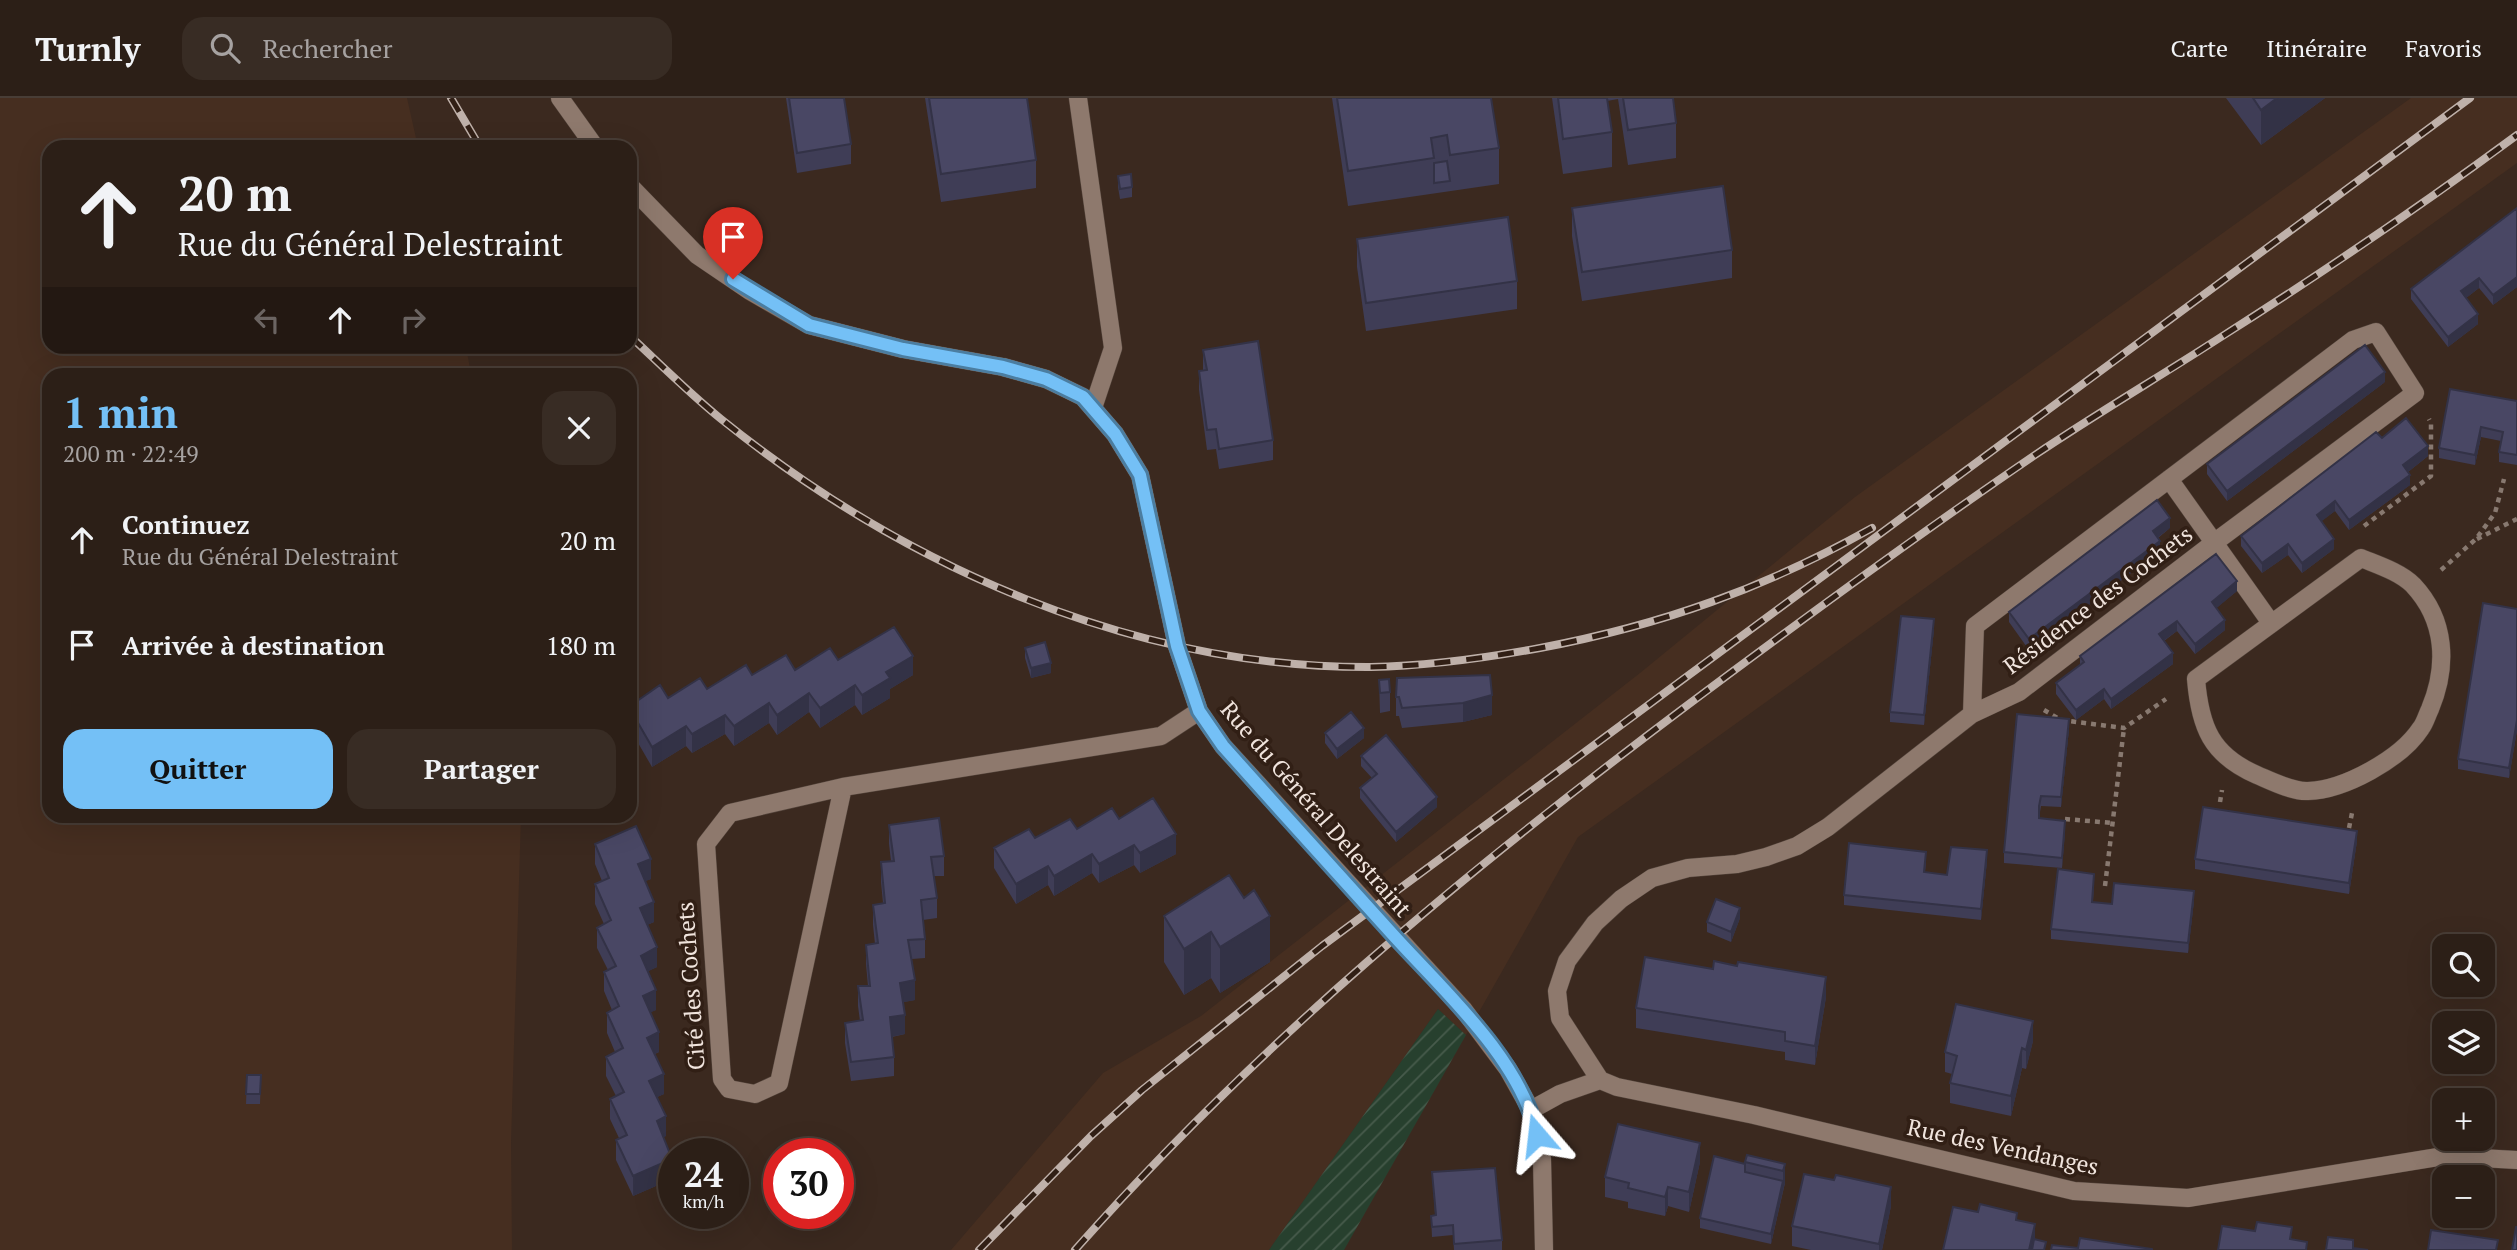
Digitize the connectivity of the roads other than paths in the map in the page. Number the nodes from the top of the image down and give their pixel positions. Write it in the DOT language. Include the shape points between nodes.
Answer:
graph roads {
  1 [pos="560,98"];
  2 [pos="1078,98"];
  3 [pos="590,140"];
  4 [pos="637,193"];
  5 [pos="1093,408"];
  6 [pos="2169,480"];
  7 [pos="2215,542"];
  8 [pos="2271,622"];
  9 [pos="1199,711"];
  10 [pos="1972,714"];
  11 [pos="842,787"];
  12 [pos="1600,1080"];
  13 [pos="1531,1110"];
  14 [pos="2517,1160"];
  15 [pos="1544,1250"];
  1 -- 3 [label="street"];
  2 -- 5 [label="street" via="1113,348"];
  4 -- 5 [label="street, Rue du Général Delestraint" via="697,255 809,325 1046,379 1083,397"];
  5 -- 9 [label="street, Rue du Général Delestraint" via="1140,475 1177,646"];
  6 -- 7 [label="street, Résidence des Cochets"];
  6 -- 7 [label="street, Résidence des Cochets" via="2353,340 2376,332 2415,393"];
  6 -- 10 [label="street, Résidence des Cochets" via="1975,626"];
  7 -- 8 [label="street, Résidence des Cochets"];
  7 -- 10 [label="street, Résidence des Cochets" via="2019,692"];
  8 -- 8 [label="street" via="2361,558 2411,583 2432,608 2441,642 2438,688 2421,728 2388,761 2344,783 2306,792 2236,765 2209,738 2198,710 2196,679"];
  9 -- 11 [label="street, Cité des Cochets" via="1161,736"];
  9 -- 13 [label="street, Rue du Général Delestraint" via="1223,746 1463,1009 1508,1069"];
  10 -- 12 [label="street, Résidence des Cochets" via="1797,846 1737,864 1688,868 1652,878 1595,923 1567,961 1557,991 1560,1018"];
  11 -- 11 [label="street, Cité des Cochets" via="730,813 706,844 722,1079 729,1089 755,1094 779,1083"];
  12 -- 13 [label="street"];
  12 -- 14 [label="street, Rue des Vendanges" via="2074,1191 2188,1198 2444,1156"];
  13 -- 15 [label="street, Rue du Général Delestraint" via="1542,1159"];
}
